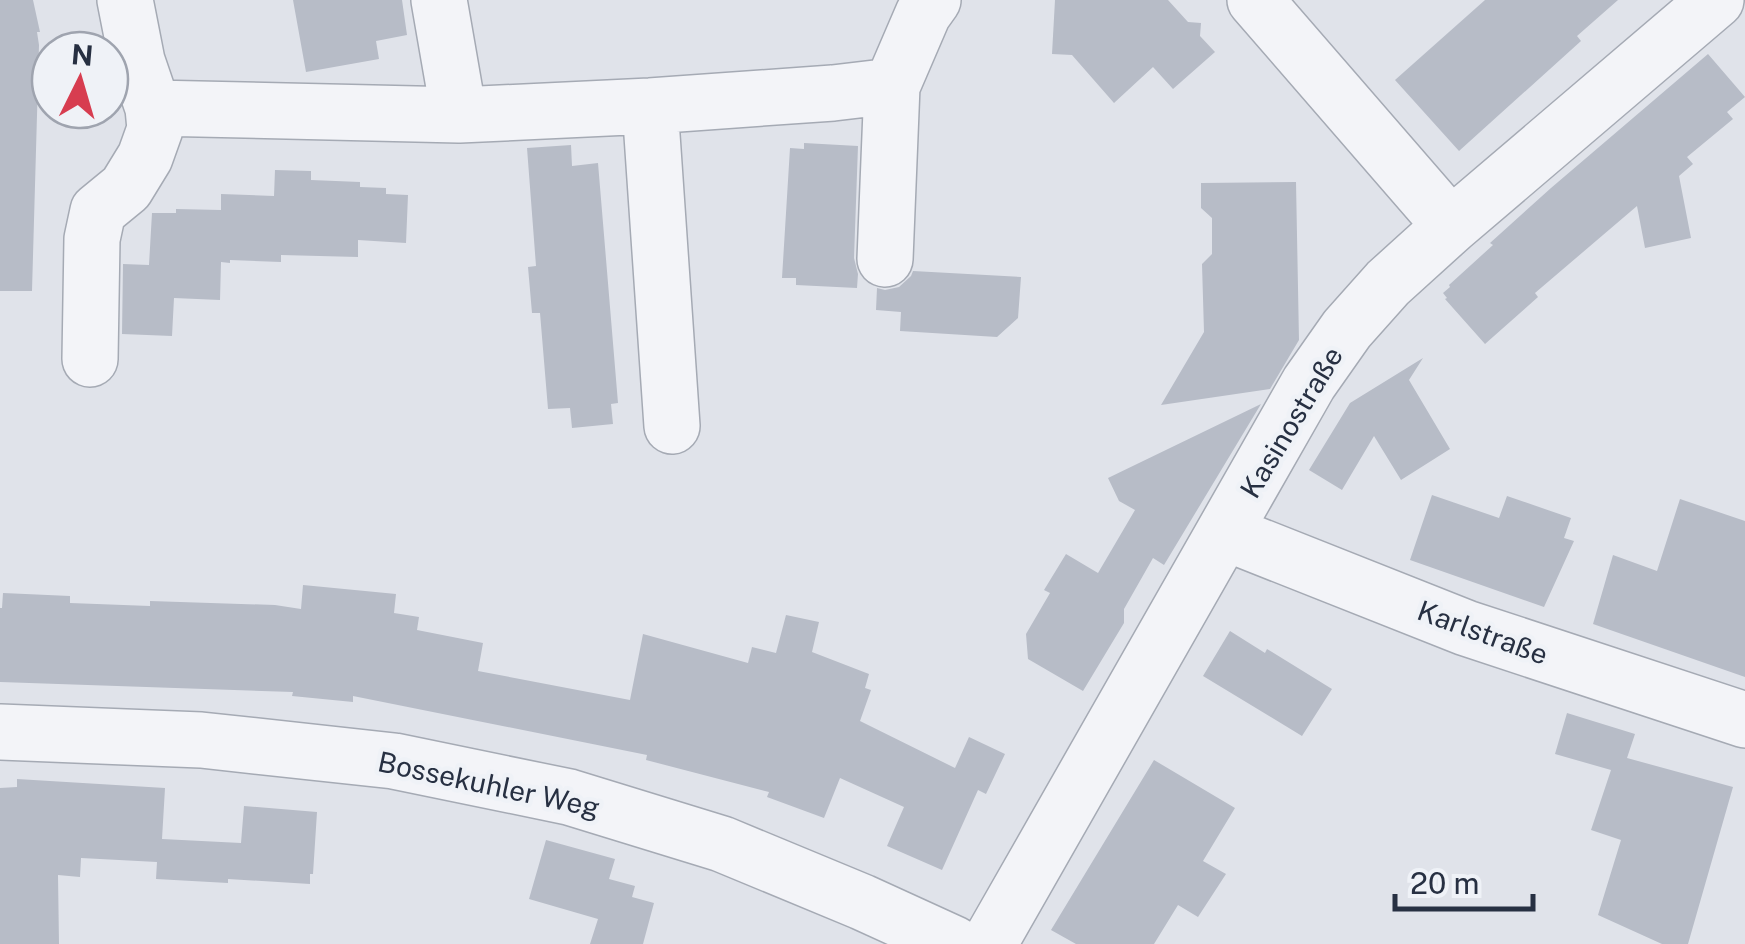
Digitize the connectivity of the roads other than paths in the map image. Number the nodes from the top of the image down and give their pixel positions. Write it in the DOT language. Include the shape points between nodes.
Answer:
graph roads {
  1 [pos="125,0"];
  2 [pos="439,0"];
  3 [pos="933,0"];
  4 [pos="1255,0"];
  5 [pos="1716,0"];
  6 [pos="892,86"];
  7 [pos="650,106"];
  8 [pos="153,108"];
  9 [pos="459,114"];
  10 [pos="1451,226"];
  11 [pos="885,259"];
  12 [pos="90,359"];
  13 [pos="672,426"];
  14 [pos="1226,533"];
  15 [pos="1745,720"];
  16 [pos="0,732"];
  17 [pos="954,944"];
  18 [pos="989,944"];
  1 -- 8 [label="street"];
  2 -- 9 [label="street"];
  3 -- 6 [label="street"];
  4 -- 10 [label="street"];
  5 -- 10 [label="street, Kasinostraße"];
  6 -- 7 [label="street"];
  6 -- 11 [label="street"];
  7 -- 9 [label="street"];
  7 -- 13 [label="street"];
  8 -- 9 [label="street"];
  8 -- 12 [label="street" via="155,129 145,157 126,188 98,211"];
  10 -- 14 [label="street, Kasinostraße" via="1347,328"];
  14 -- 15 [label="street, Karlstraße" via="1466,628"];
  14 -- 18 [label="street, Kasinostraße"];
  16 -- 17 [label="street, Bossekuhler Weg" via="201,740 394,761 569,797 722,844"];
}
